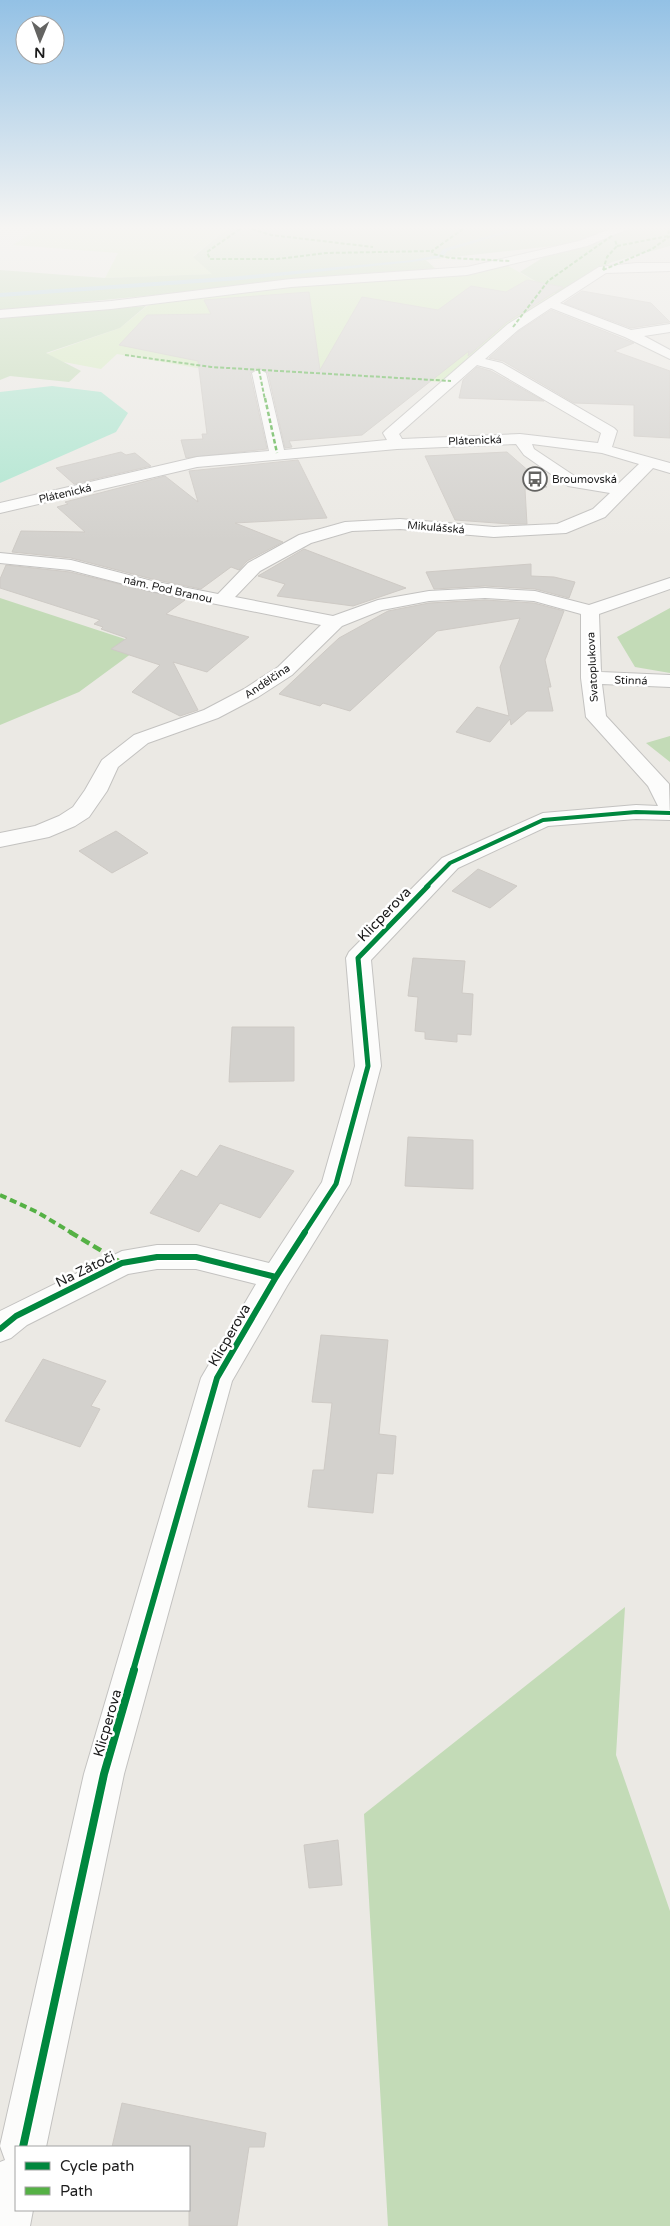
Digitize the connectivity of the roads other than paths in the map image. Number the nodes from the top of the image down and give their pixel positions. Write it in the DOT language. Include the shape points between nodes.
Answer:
graph roads {
  1 [pos="507,333"];
  2 [pos="627,333"];
  3 [pos="637,333"];
  4 [pos="630,334"];
  5 [pos="670,354"];
  6 [pos="474,360"];
  7 [pos="260,373"];
  8 [pos="520,439"];
  9 [pos="397,444"];
  10 [pos="604,449"];
  11 [pos="277,453"];
  12 [pos="650,462"];
  13 [pos="670,468"];
  14 [pos="624,490"];
  15 [pos="0,508"];
  16 [pos="0,558"];
  17 [pos="670,582"];
  18 [pos="221,601"];
  19 [pos="590,611"];
  20 [pos="336,622"];
  21 [pos="591,678"];
  22 [pos="670,681"];
  23 [pos="670,811"];
  24 [pos="0,840"];
  25 [pos="276,1277"];
  26 [pos="0,1329"];
  27 [pos="23,2146"];
  28 [pos="15,2184"];
  29 [pos="6,2226"];
  1 -- 6 [label="street"];
  2 -- 4 [label="street"];
  3 -- 4 [label="street"];
  4 -- 5 [label="street"];
  6 -- 9 [label="street" via="392,433"];
  6 -- 10 [label="street" via="497,366 609,431"];
  7 -- 11 [label="street"];
  8 -- 9 [label="street, Plátenická"];
  8 -- 10 [label="street, Plátenická"];
  8 -- 14 [label="street" via="529,452 574,483"];
  9 -- 11 [label="street, Plátenická"];
  10 -- 12 [label="street, Plátenická"];
  11 -- 15 [label="street, Plátenická" via="196,462"];
  12 -- 13 [label="street, Plátenická"];
  12 -- 14 [label="street, Mikulášská"];
  14 -- 18 [label="street, Mikulášská" via="599,513 560,529 494,532 400,524 351,526 305,539 254,567"];
  16 -- 18 [label="street, nám. Pod Branou" via="71,565"];
  17 -- 19 [label="street"];
  18 -- 20 [label="street, nám. Pod Branou"];
  19 -- 20 [label="street, Andělčina" via="535,596 485,593 429,596 378,605"];
  19 -- 21 [label="street, Svatoplukova"];
  20 -- 24 [label="street, Andělčina" via="285,671 250,694 211,714 141,739 109,764 81,812 41,832"];
  21 -- 22 [label="street, Stinná"];
  21 -- 23 [label="street, Svatoplukova" via="596,717 658,784"];
  23 -- 25 [label="street, Klicperova" via="544,820 450,863 358,958 368,1066 336,1184"];
  25 -- 26 [label="street, Na Zátoči" via="196,1257 157,1257 122,1262 16,1316"];
  25 -- 27 [label="street, Klicperova" via="217,1378 104,1774"];
  28 -- 29 [label="street"];
}
